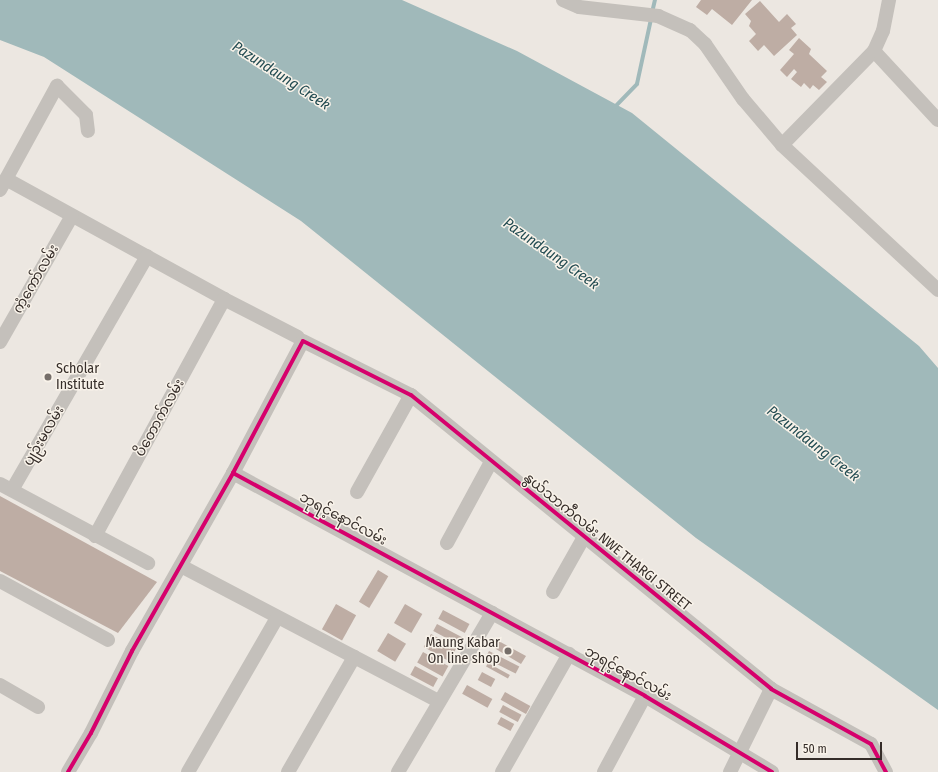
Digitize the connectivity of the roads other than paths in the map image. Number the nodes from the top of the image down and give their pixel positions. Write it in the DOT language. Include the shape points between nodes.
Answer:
graph roads {
  1 [pos="563,0"];
  2 [pos="889,0"];
  3 [pos="874,51"];
  4 [pos="938,120"];
  5 [pos="88,131"];
  6 [pos="782,145"];
  7 [pos="3,184"];
  8 [pos="72,216"];
  9 [pos="147,256"];
  10 [pos="938,290"];
  11 [pos="224,299"];
  12 [pos="301,339"];
  13 [pos="0,342"];
  14 [pos="411,396"];
  15 [pos="491,462"];
  16 [pos="233,473"];
  17 [pos="6,487"];
  18 [pos="358,492"];
  19 [pos="96,536"];
  20 [pos="584,537"];
  21 [pos="447,543"];
  22 [pos="148,562"];
  23 [pos="181,566"];
  24 [pos="0,581"];
  25 [pos="553,592"];
  26 [pos="492,613"];
  27 [pos="277,618"];
  28 [pos="108,640"];
  29 [pos="569,654"];
  30 [pos="354,658"];
  31 [pos="0,684"];
  32 [pos="771,689"];
  33 [pos="645,696"];
  34 [pos="438,701"];
  35 [pos="38,707"];
  36 [pos="740,752"];
  37 [pos="68,772"];
  38 [pos="188,772"];
  39 [pos="288,772"];
  40 [pos="398,772"];
  41 [pos="502,772"];
  42 [pos="604,772"];
  43 [pos="730,772"];
  44 [pos="772,772"];
  45 [pos="886,772"];
  1 -- 6 [label="street" via="579,7 651,14 690,30 704,44 743,99"];
  2 -- 3 [label="street" via="883,31"];
  3 -- 4 [label="street"];
  3 -- 6 [label="street"];
  5 -- 7 [label="street" via="86,115 57,86"];
  6 -- 10 [label="street"];
  7 -- 8 [label="street, နွယ်သာကီလမ်း NWE THARGI STREET"];
  8 -- 9 [label="street, နွယ်သာကီလမ်း NWE THARGI STREET"];
  8 -- 13 [label="street, ကံ့ကော်လမ်း"];
  9 -- 11 [label="street, နွယ်သာကီလမ်း NWE THARGI STREET"];
  9 -- 17 [label="street, ပျဉ်းမလမ်း"];
  11 -- 12 [label="street, နွယ်သာကီလမ်း NWE THARGI STREET"];
  11 -- 19 [label="street, ပိတောက်လမ်း"];
  12 -- 14 [label="street, နွယ်သာကီလမ်း NWE THARGI STREET"];
  12 -- 16 [label="street"];
  14 -- 15 [label="street, နွယ်သာကီလမ်း NWE THARGI STREET"];
  14 -- 18 [label="street"];
  15 -- 20 [label="street, နွယ်သာကီလမ်း NWE THARGI STREET"];
  15 -- 21 [label="street"];
  16 -- 23 [label="street"];
  16 -- 26 [label="street, ဘုရင့်နောင်လမ်း"];
  17 -- 19 [label="street"];
  19 -- 22 [label="street"];
  20 -- 25 [label="street"];
  20 -- 32 [label="street, နွယ်သာကီလမ်း NWE THARGI STREET"];
  23 -- 27 [label="street"];
  23 -- 37 [label="street"];
  24 -- 28 [label="street"];
  26 -- 29 [label="street, ဘုရင့်နောင်လမ်း"];
  26 -- 34 [label="street"];
  27 -- 30 [label="street"];
  27 -- 38 [label="street"];
  29 -- 33 [label="street, ဘုရင့်နောင်လမ်း"];
  29 -- 41 [label="street"];
  30 -- 34 [label="street"];
  30 -- 39 [label="street"];
  31 -- 35 [label="street"];
  32 -- 36 [label="street"];
  32 -- 45 [label="street, နွယ်သာကီလမ်း NWE THARGI STREET" via="871,744"];
  33 -- 36 [label="street, ဘုရင့်နောင်လမ်း"];
  33 -- 42 [label="street"];
  34 -- 40 [label="street"];
  36 -- 43 [label="street"];
  36 -- 44 [label="street, ဘုရင့်နောင်လမ်း"];
}
